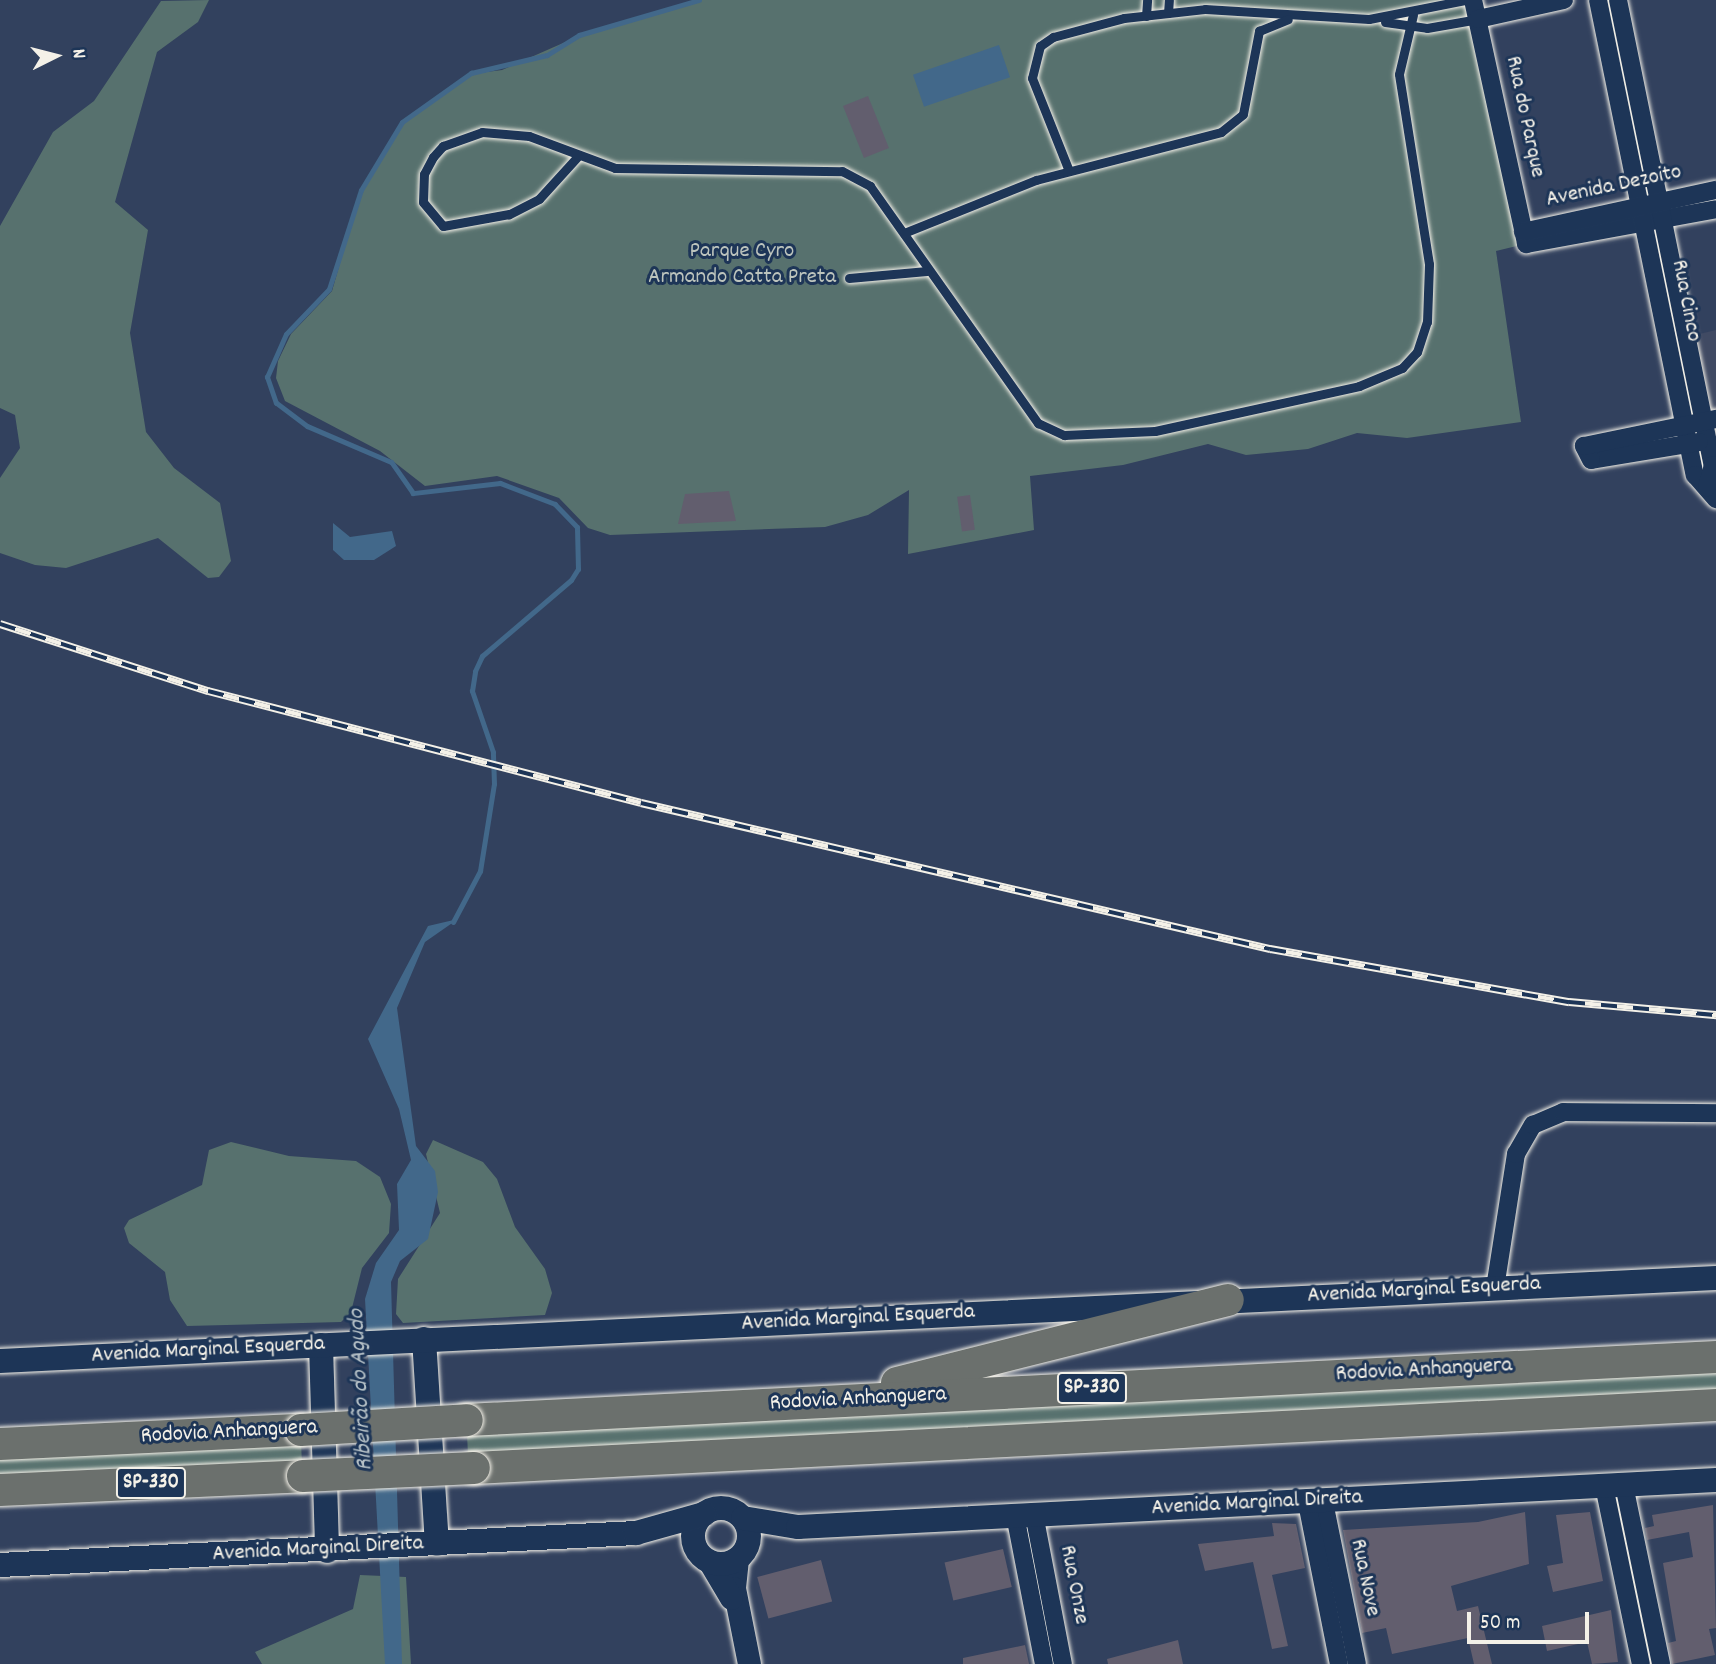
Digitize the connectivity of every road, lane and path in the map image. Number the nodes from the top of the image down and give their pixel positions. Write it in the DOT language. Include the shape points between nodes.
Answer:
graph roads {
  1 [pos="1147,0"];
  2 [pos="1169,0"];
  3 [pos="1466,0"];
  4 [pos="1473,0"];
  5 [pos="1564,0"];
  6 [pos="1598,0"];
  7 [pos="1618,0"];
  8 [pos="1168,13"];
  9 [pos="1413,15"];
  10 [pos="1146,16"];
  11 [pos="1293,18"];
  12 [pos="1370,19"];
  13 [pos="1478,19"];
  14 [pos="1409,26"];
  15 [pos="579,155"];
  16 [pos="1069,171"];
  17 [pos="1716,190"];
  18 [pos="1660,204"];
  19 [pos="1641,208"];
  20 [pos="1716,209"];
  21 [pos="1663,222"];
  22 [pos="1645,226"];
  23 [pos="904,233"];
  24 [pos="1525,238"];
  25 [pos="927,271"];
  26 [pos="849,278"];
  27 [pos="1710,420"];
  28 [pos="1685,424"];
  29 [pos="1712,440"];
  30 [pos="1689,444"];
  31 [pos="1712,493"];
  32 [pos="1716,1113"];
  33 [pos="1716,1278"];
  34 [pos="1495,1288"];
  35 [pos="1228,1300"];
  36 [pos="416,1340"];
  37 [pos="321,1345"];
  38 [pos="1716,1357"];
  39 [pos="0,1361"];
  40 [pos="804,1403"];
  41 [pos="1716,1405"];
  42 [pos="0,1444"];
  43 [pos="1716,1480"];
  44 [pos="1614,1486"];
  45 [pos="0,1490"];
  46 [pos="1315,1502"];
  47 [pos="704,1514"];
  48 [pos="1025,1515"];
  49 [pos="743,1518"];
  50 [pos="798,1527"];
  51 [pos="636,1533"];
  52 [pos="429,1544"];
  53 [pos="337,1550"];
  54 [pos="740,1557"];
  55 [pos="705,1558"];
  56 [pos="0,1564"];
  57 [pos="1645,1587"];
  58 [pos="1626,1590"];
  59 [pos="738,1613"];
  60 [pos="749,1664"];
  61 [pos="1044,1664"];
  62 [pos="1063,1664"];
  63 [pos="1339,1664"];
  64 [pos="1357,1664"];
  65 [pos="1642,1664"];
  66 [pos="1661,1664"];
  1 -- 10 [label="lane"];
  2 -- 8 [label="lane"];
  3 -- 9 [label="lane"];
  4 -- 13 [label="street, Rua do Parque"];
  5 -- 13 [label="street"];
  6 -- 19 [label="street, Rua Cinco"];
  7 -- 18 [label="street, Rua Cinco"];
  8 -- 10 [label="lane"];
  8 -- 11 [label="lane" via="1217,9"];
  9 -- 12 [label="lane"];
  9 -- 14 [label="lane"];
  10 -- 16 [label="lane" via="1079,28 1040,46 1034,90"];
  11 -- 12 [label="lane"];
  11 -- 16 [label="lane" via="1259,31 1245,106 1229,128"];
  12 -- 14 [label="lane"];
  13 -- 14 [label="lane"];
  13 -- 24 [label="street, Rua do Parque"];
  14 -- 25 [label="lane" via="1399,85 1430,292 1424,336 1402,368 1359,386 1155,431 1064,435 1038,423 1020,403"];
  15 -- 15 [label="lane" via="515,132 468,134 443,146 428,165 423,202 440,226 509,214 539,199"];
  15 -- 23 [label="lane" via="632,169 830,167 870,186"];
  16 -- 23 [label="lane" via="975,200"];
  17 -- 18 [label="street, Avenida Dezoito"];
  18 -- 19 [label="street, Avenida Dezoito"];
  18 -- 21 [label="street, Rua Cinco"];
  19 -- 22 [label="street, Rua Cinco"];
  19 -- 24 [label="street, Avenida Dezoito"];
  20 -- 21 [label="street, Avenida Dezoito"];
  21 -- 22 [label="street, Avenida Dezoito"];
  21 -- 27 [label="street, Rua Cinco"];
  22 -- 24 [label="street, Avenida Dezoito"];
  22 -- 28 [label="street, Rua Cinco"];
  23 -- 25 [label="lane"];
  25 -- 26 [label="lane"];
  27 -- 28 [label="street"];
  27 -- 29 [label="street, Rua Cinco"];
  28 -- 30 [label="street, Rua Cinco"];
  28 -- 30 [label="street" via="1588,442 1586,459"];
  29 -- 30 [label="street"];
  29 -- 31 [label="street, Rua Cinco"];
  30 -- 31 [label="street, Rua Cinco" via="1695,475"];
  32 -- 34 [label="street" via="1563,1112 1533,1125 1517,1154"];
  33 -- 34 [label="main road, Avenida Marginal Esquerda"];
  34 -- 35 [label="main road, Avenida Marginal Esquerda"];
  35 -- 36 [label="main road, Avenida Marginal Esquerda"];
  35 -- 40 [label="highway"];
  36 -- 37 [label="main road, Avenida Marginal Esquerda"];
  36 -- 52 [label="main road"];
  37 -- 39 [label="main road, Avenida Marginal Esquerda"];
  37 -- 53 [label="main road"];
  38 -- 40 [label="highway, Rodovia Anhanguera / SP-330"];
  40 -- 42 [label="highway, Rodovia Anhanguera / SP-330, bridge"];
  41 -- 45 [label="highway, Rodovia Anhanguera / SP-330, bridge"];
  43 -- 44 [label="main road, Avenida Marginal Direita"];
  44 -- 46 [label="main road, Avenida Marginal Direita"];
  44 -- 57 [label="street"];
  44 -- 58 [label="street"];
  46 -- 48 [label="main road, Avenida Marginal Direita"];
  46 -- 63 [label="street, Rua Nove"];
  46 -- 64 [label="street, Rua Nove"];
  47 -- 49 [label="main road" via="727,1509"];
  47 -- 51 [label="main road, Avenida Marginal Direita"];
  47 -- 55 [label="main road" via="694,1537"];
  48 -- 50 [label="main road, Avenida Marginal Direita"];
  48 -- 61 [label="street, Rua Onze"];
  48 -- 62 [label="street, Rua Onze"];
  49 -- 50 [label="main road, Avenida Marginal Direita"];
  49 -- 54 [label="main road" via="749,1534"];
  50 -- 54 [label="main road, Avenida Marginal Direita"];
  51 -- 52 [label="main road, Avenida Marginal Direita"];
  51 -- 55 [label="main road, Avenida Marginal Direita"];
  52 -- 53 [label="main road, Avenida Marginal Direita"];
  53 -- 56 [label="main road, Avenida Marginal Direita"];
  54 -- 55 [label="main road"];
  54 -- 59 [label="street"];
  55 -- 59 [label="street"];
  57 -- 58 [label="street"];
  57 -- 66 [label="street"];
  58 -- 65 [label="street"];
  59 -- 60 [label="street"];
}
